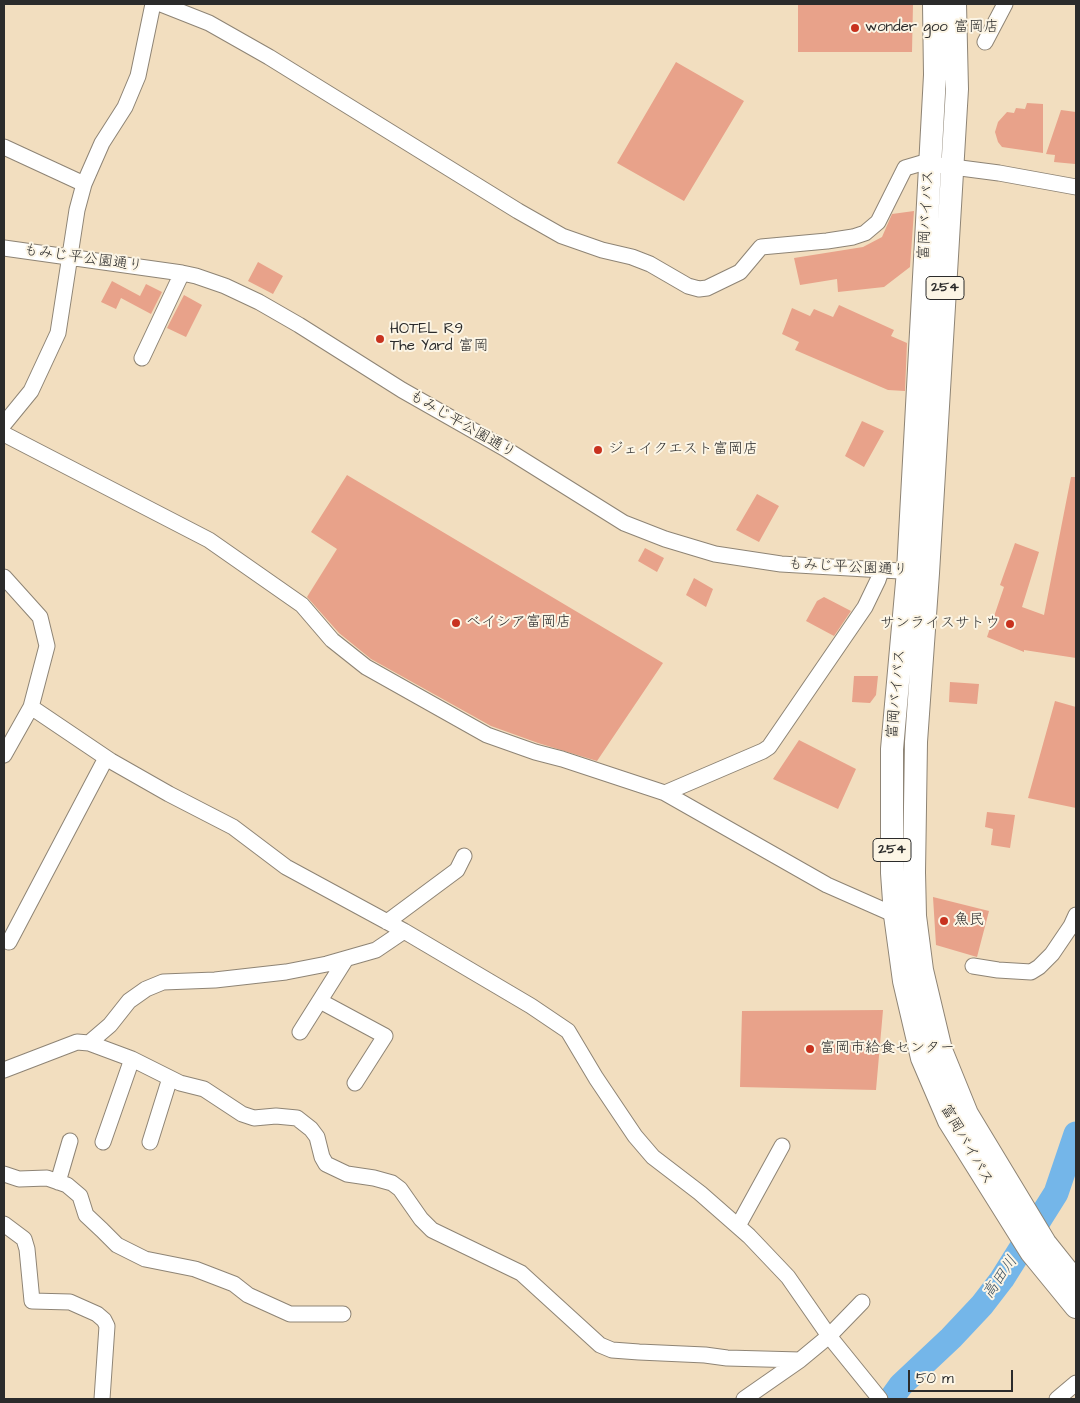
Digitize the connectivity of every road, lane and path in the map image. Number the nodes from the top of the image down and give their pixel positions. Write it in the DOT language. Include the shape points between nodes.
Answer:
graph roads {
  1 [pos="153,4"];
  2 [pos="934,4"];
  3 [pos="955,4"];
  4 [pos="1005,4"];
  5 [pos="170,5"];
  6 [pos="985,42"];
  7 [pos="4,147"];
  8 [pos="930,164"];
  9 [pos="953,166"];
  10 [pos="84,184"];
  11 [pos="1076,187"];
  12 [pos="4,248"];
  13 [pos="69,258"];
  14 [pos="182,273"];
  15 [pos="142,358"];
  16 [pos="4,424"];
  17 [pos="4,434"];
  18 [pos="881,570"];
  19 [pos="918,572"];
  20 [pos="4,577"];
  21 [pos="31,707"];
  22 [pos="4,755"];
  23 [pos="106,758"];
  24 [pos="665,793"];
  25 [pos="464,856"];
  26 [pos="895,915"];
  27 [pos="1076,915"];
  28 [pos="387,922"];
  29 [pos="404,931"];
  30 [pos="9,942"];
  31 [pos="346,959"];
  32 [pos="973,966"];
  33 [pos="320,1001"];
  34 [pos="300,1032"];
  35 [pos="89,1043"];
  36 [pos="132,1059"];
  37 [pos="4,1070"];
  38 [pos="170,1078"];
  39 [pos="355,1083"];
  40 [pos="958,1117"];
  41 [pos="70,1140"];
  42 [pos="102,1142"];
  43 [pos="150,1142"];
  44 [pos="782,1146"];
  45 [pos="4,1174"];
  46 [pos="58,1182"];
  47 [pos="4,1224"];
  48 [pos="738,1226"];
  49 [pos="1076,1282"];
  50 [pos="862,1302"];
  51 [pos="1076,1307"];
  52 [pos="343,1314"];
  53 [pos="832,1341"];
  54 [pos="800,1360"];
  55 [pos="1076,1383"];
  56 [pos="102,1399"];
  57 [pos="744,1399"];
  58 [pos="880,1399"];
  59 [pos="1058,1399"];
  1 -- 10 [label="street" via="138,76 125,108 102,143"];
  2 -- 8 [label="highway, 富岡バイパス / 254" via="935,75"];
  3 -- 9 [label="highway, 富岡バイパス / 254" via="958,89"];
  4 -- 6 [label="street"];
  5 -- 8 [label="street" via="269,57 562,236 632,257 699,289 740,272 761,247 827,241 865,232 878,222 905,168"];
  7 -- 10 [label="street"];
  8 -- 9 [label="street"];
  8 -- 19 [label="highway, 富岡バイパス / 254"];
  9 -- 11 [label="street"];
  9 -- 19 [label="highway, 富岡バイパス / 254"];
  10 -- 13 [label="street"];
  12 -- 13 [label="street, もみじ平公園通り"];
  13 -- 14 [label="street, もみじ平公園通り"];
  13 -- 16 [label="street" via="58,333 31,391"];
  14 -- 15 [label="street"];
  14 -- 18 [label="street, もみじ平公園通り" via="225,286 259,302 624,523 664,540 715,554 781,564"];
  17 -- 24 [label="street" via="209,540 302,605 332,640 366,667 487,735"];
  18 -- 19 [label="street, もみじ平公園通り"];
  18 -- 24 [label="street" via="866,608 769,747"];
  19 -- 26 [label="highway, 富岡バイパス / 254" via="892,749"];
  19 -- 40 [label="highway, 富岡バイパス / 254" via="915,916 922,970"];
  20 -- 21 [label="street" via="40,617 47,646"];
  21 -- 22 [label="street"];
  21 -- 23 [label="street"];
  23 -- 28 [label="street" via="233,827 286,866"];
  23 -- 30 [label="street"];
  24 -- 26 [label="street" via="827,885"];
  25 -- 28 [label="street" via="456,870"];
  26 -- 40 [label="highway, 富岡バイパス / 254" via="904,981 922,1058"];
  27 -- 32 [label="street" via="1052,954 1031,972"];
  28 -- 29 [label="street"];
  29 -- 31 [label="street" via="376,950"];
  29 -- 48 [label="street" via="568,1031 635,1136 653,1157"];
  31 -- 33 [label="street"];
  31 -- 35 [label="street" via="286,972 163,982 129,1001 110,1025"];
  33 -- 34 [label="street"];
  33 -- 39 [label="street" via="385,1036"];
  35 -- 36 [label="street"];
  35 -- 37 [label="street" via="77,1042"];
  36 -- 38 [label="street"];
  36 -- 42 [label="street"];
  38 -- 43 [label="street"];
  38 -- 54 [label="street" via="204,1088 242,1114 254,1118 297,1118 317,1137 326,1164 347,1174 392,1183 432,1230 521,1273 600,1345 612,1350"];
  40 -- 49 [label="highway, 富岡バイパス / 254" via="1045,1243"];
  40 -- 51 [label="highway, 富岡バイパス / 254" via="1031,1252"];
  41 -- 46 [label="street"];
  44 -- 48 [label="street"];
  45 -- 46 [label="street" via="19,1179 47,1178"];
  46 -- 52 [label="street" via="80,1196 86,1215 118,1245 145,1259 195,1268 234,1284 248,1295 290,1314"];
  47 -- 56 [label="street" via="24,1239 32,1301 70,1302 104,1320 107,1326"];
  48 -- 53 [label="street" via="788,1277"];
  50 -- 53 [label="street"];
  53 -- 54 [label="street"];
  53 -- 58 [label="street"];
  54 -- 57 [label="street"];
  55 -- 59 [label="street"];
}
